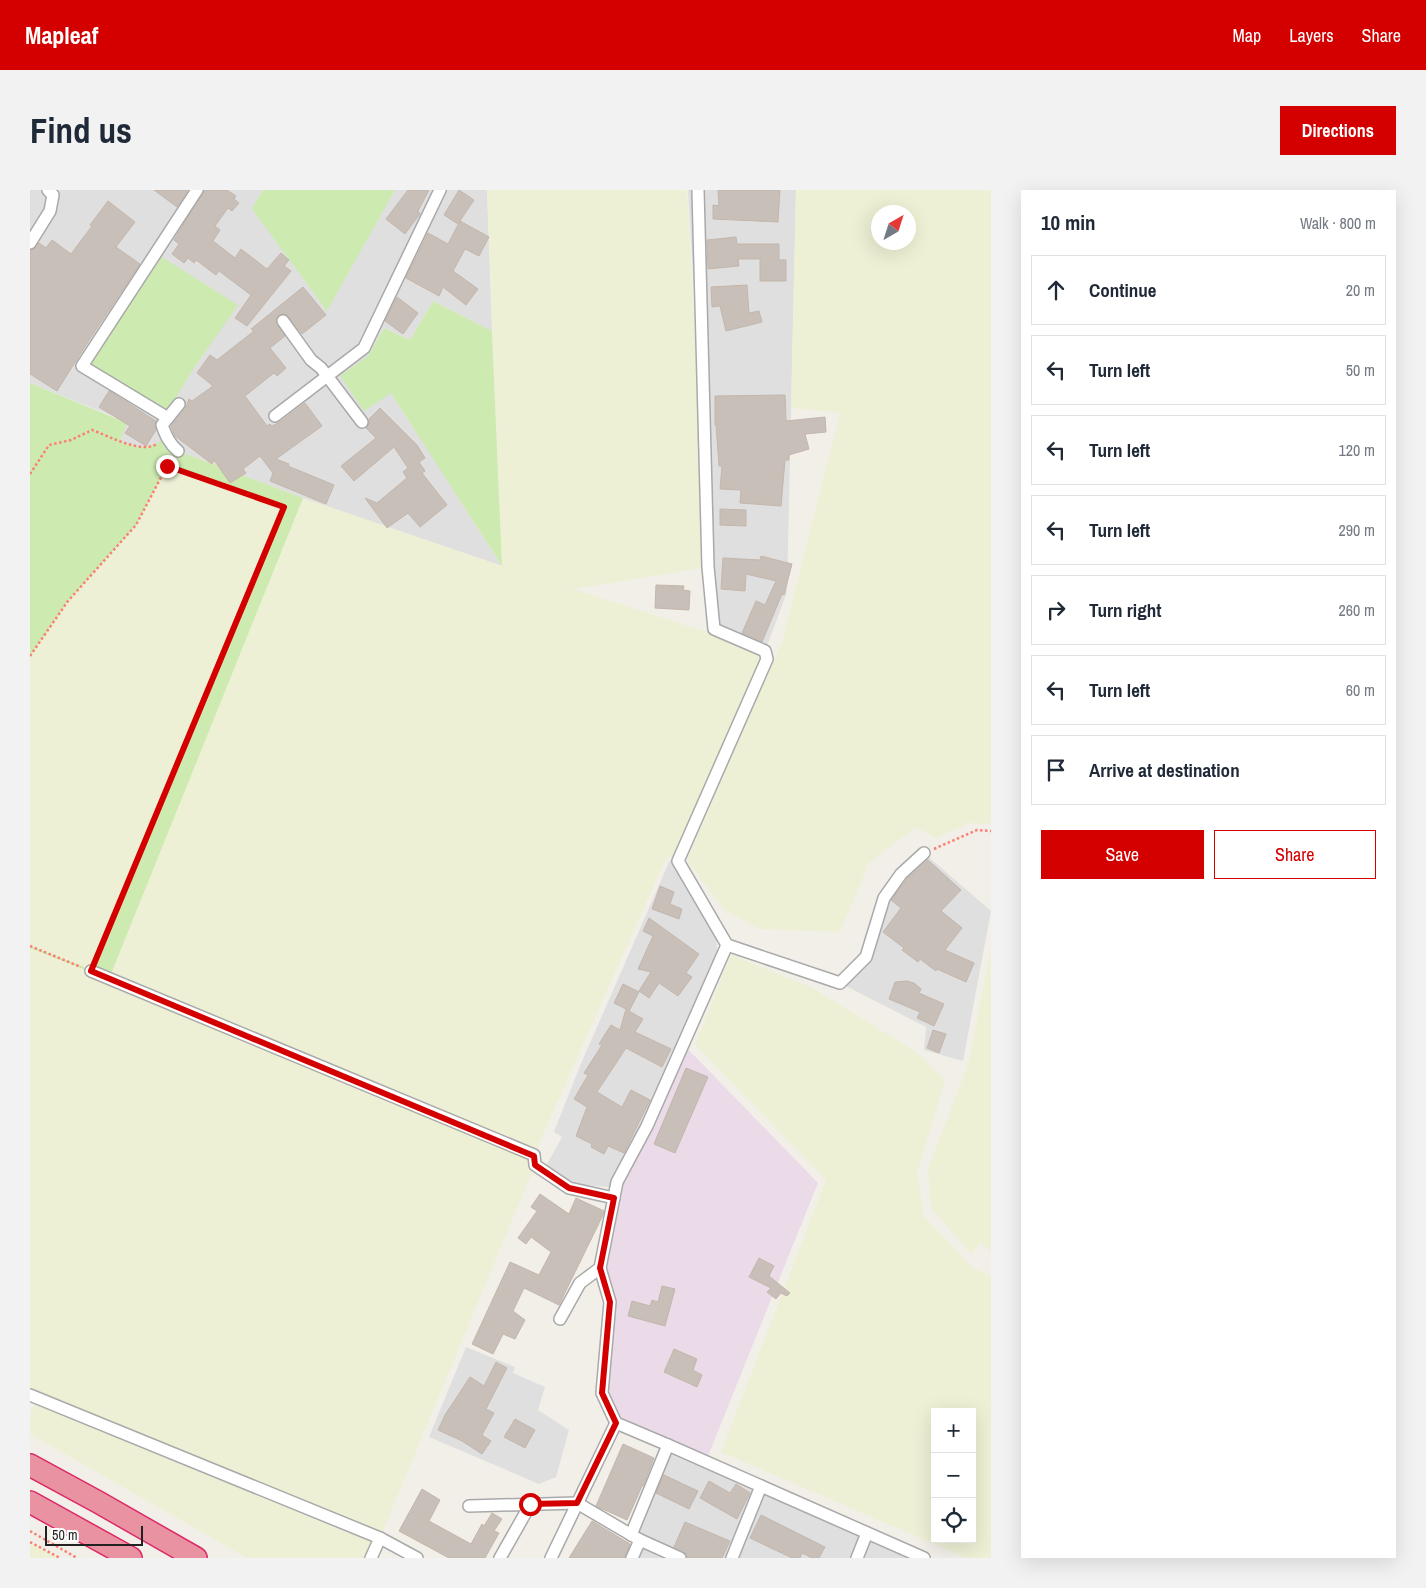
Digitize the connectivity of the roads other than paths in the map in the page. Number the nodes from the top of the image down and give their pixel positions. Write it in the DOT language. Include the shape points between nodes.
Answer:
graph roads {
  1 [pos="48,190"];
  2 [pos="197,190"];
  3 [pos="440,190"];
  4 [pos="698,190"];
  5 [pos="30,243"];
  6 [pos="282,321"];
  7 [pos="327,376"];
  8 [pos="179,404"];
  9 [pos="275,416"];
  10 [pos="168,418"];
  11 [pos="362,422"];
  12 [pos="178,450"];
  13 [pos="924,853"];
  14 [pos="727,945"];
  15 [pos="91,971"];
  16 [pos="614,1198"];
  17 [pos="600,1268"];
  18 [pos="560,1319"];
  19 [pos="30,1395"];
  20 [pos="616,1423"];
  21 [pos="668,1445"];
  22 [pos="30,1464"];
  23 [pos="761,1486"];
  24 [pos="30,1502"];
  25 [pos="577,1503"];
  26 [pos="530,1504"];
  27 [pos="469,1506"];
  28 [pos="867,1533"];
  29 [pos="380,1538"];
  30 [pos="636,1538"];
  31 [pos="131,1558"];
  32 [pos="196,1558"];
  33 [pos="371,1558"];
  34 [pos="417,1558"];
  35 [pos="500,1558"];
  36 [pos="550,1558"];
  37 [pos="632,1558"];
  38 [pos="680,1558"];
  39 [pos="732,1558"];
  40 [pos="857,1558"];
  41 [pos="924,1558"];
  1 -- 5 [label="street" via="53,195 50,211"];
  2 -- 10 [label="street" via="82,366"];
  3 -- 7 [label="street" via="364,348"];
  4 -- 14 [label="street" via="708,567 714,629 765,650 768,658 678,861"];
  6 -- 7 [label="street"];
  7 -- 9 [label="street"];
  7 -- 11 [label="street"];
  8 -- 10 [label="street"];
  10 -- 12 [label="street" via="162,426 166,437"];
  13 -- 14 [label="street" via="901,874 884,898 866,957 840,983"];
  14 -- 16 [label="street" via="647,1126 617,1182"];
  15 -- 16 [label="street" via="534,1156 535,1165 569,1188"];
  16 -- 17 [label="street"];
  17 -- 18 [label="street" via="580,1283"];
  17 -- 20 [label="street" via="610,1302 602,1393"];
  19 -- 29 [label="street"];
  20 -- 21 [label="street"];
  20 -- 25 [label="street"];
  21 -- 23 [label="street"];
  21 -- 30 [label="street"];
  22 -- 32 [label="highway"];
  23 -- 28 [label="street"];
  23 -- 39 [label="street"];
  24 -- 31 [label="highway"];
  25 -- 26 [label="street"];
  25 -- 30 [label="street"];
  25 -- 36 [label="street"];
  26 -- 27 [label="street"];
  26 -- 35 [label="street"];
  28 -- 40 [label="street"];
  28 -- 41 [label="street"];
  29 -- 33 [label="street"];
  29 -- 34 [label="street"];
  30 -- 37 [label="street"];
  30 -- 38 [label="street"];
}
